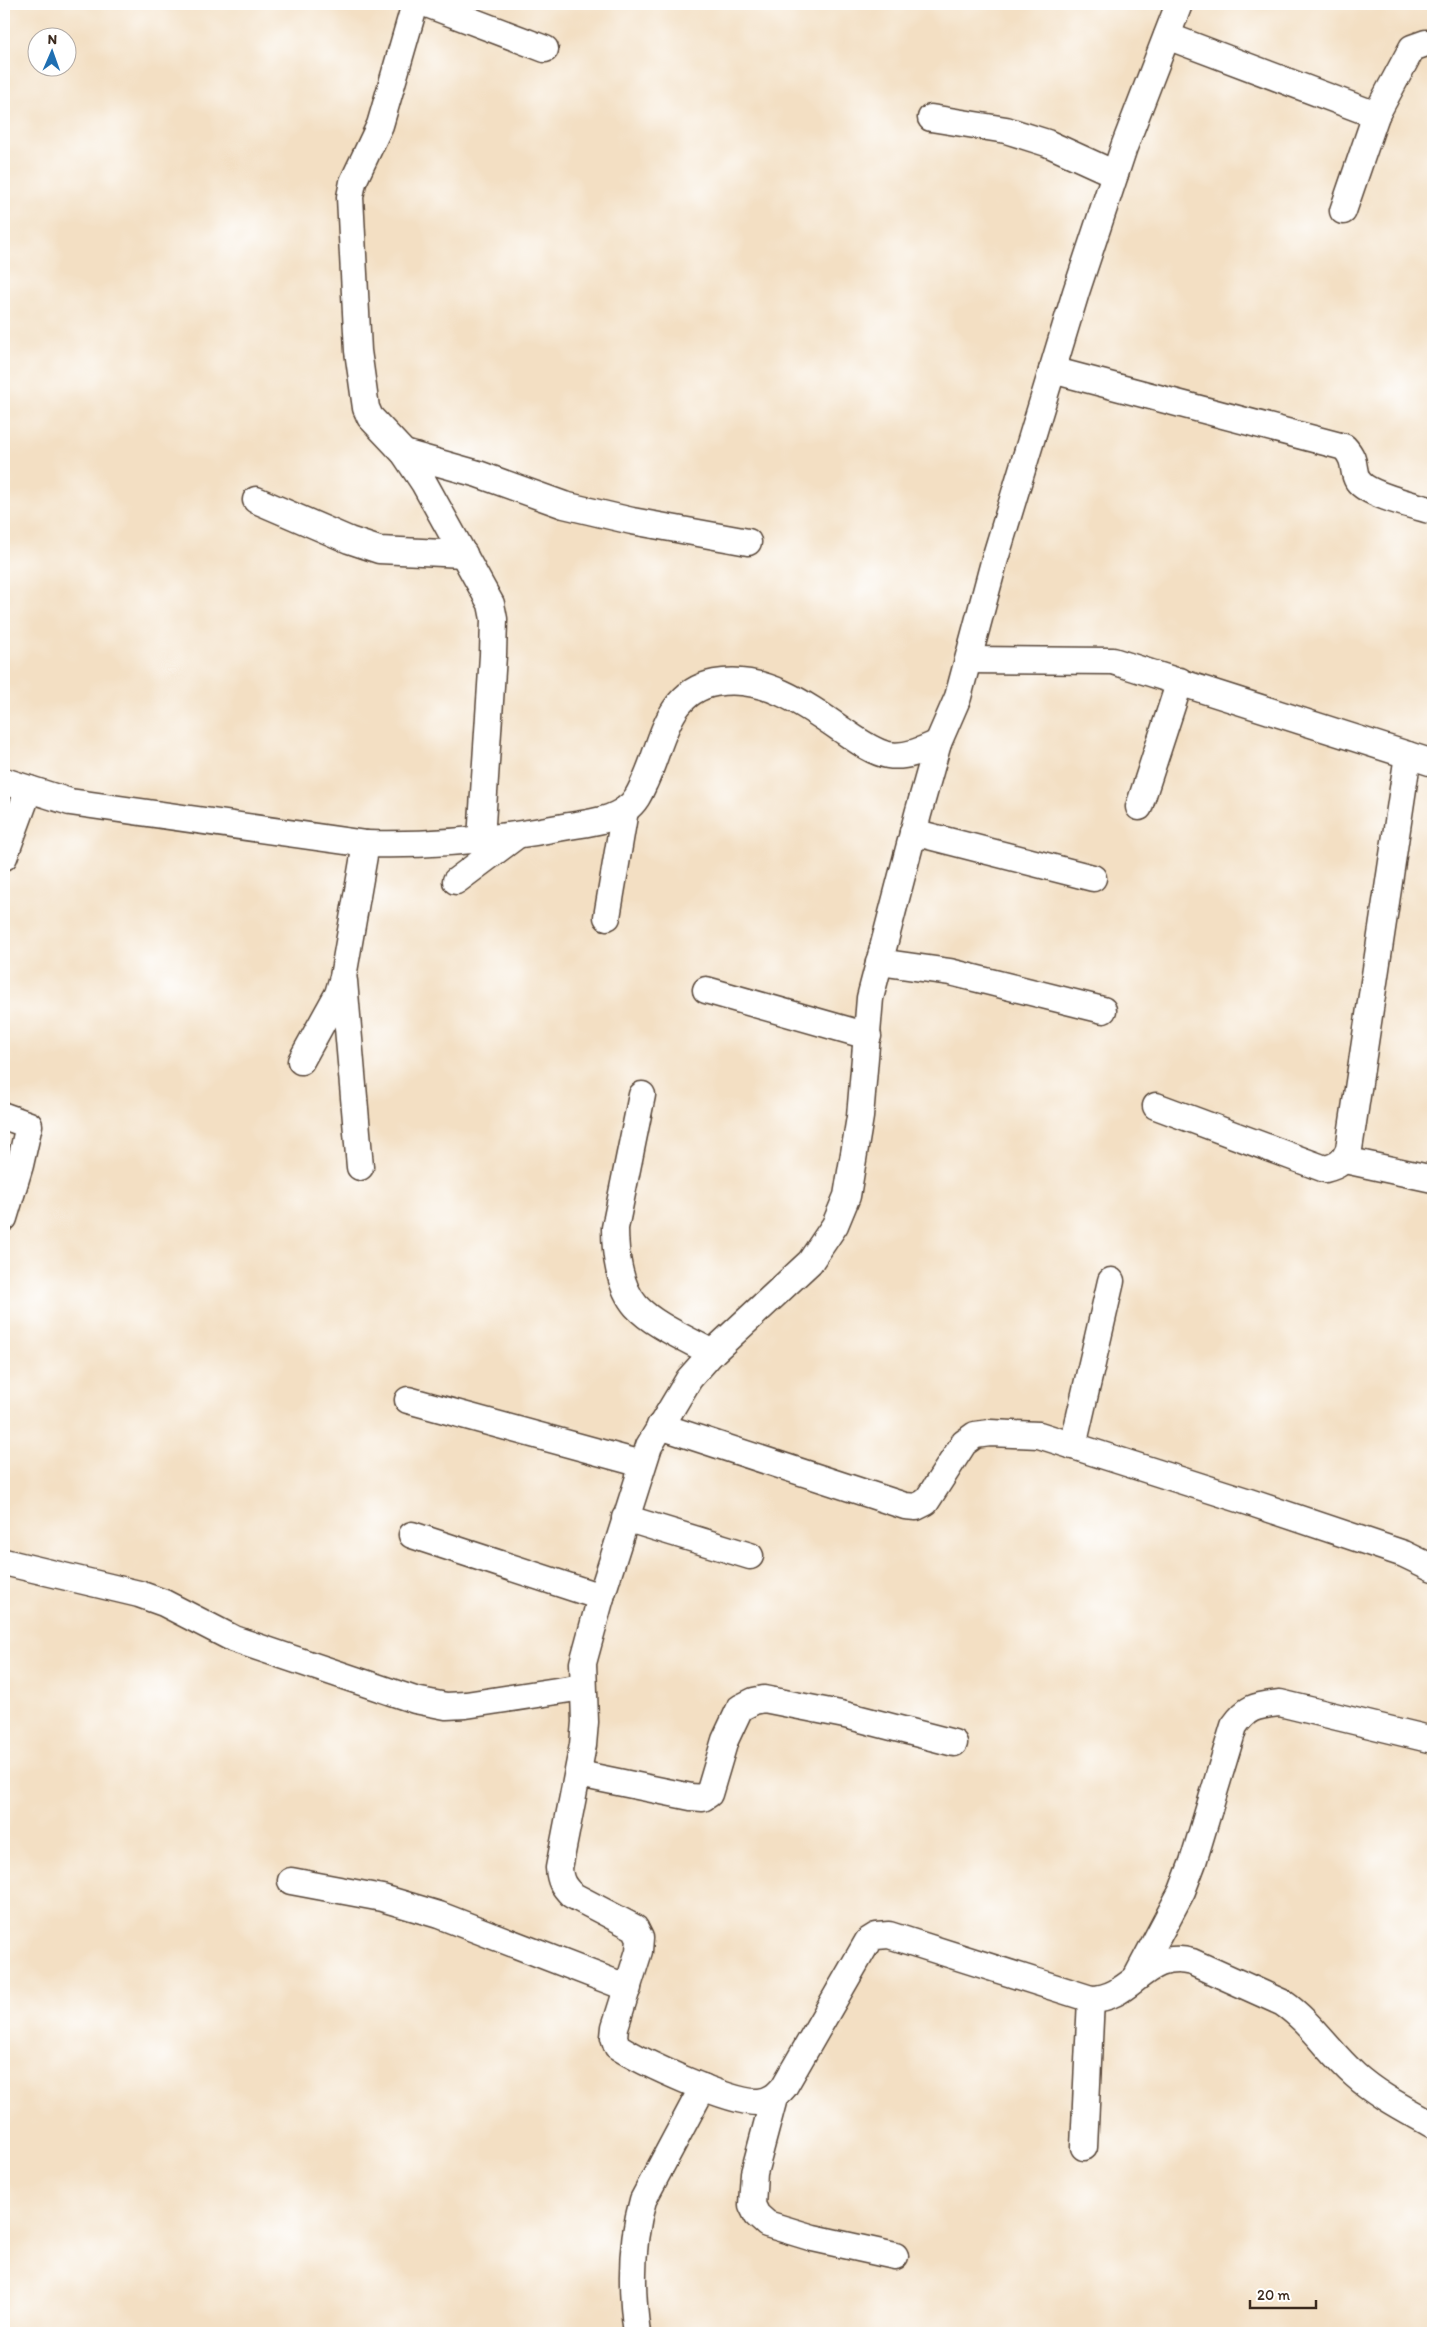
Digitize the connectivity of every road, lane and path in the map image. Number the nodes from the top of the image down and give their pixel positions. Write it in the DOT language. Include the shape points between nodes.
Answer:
graph roads {
  1 [pos="415,4"];
  2 [pos="427,4"];
  3 [pos="1179,4"];
  4 [pos="1167,36"];
  5 [pos="1433,44"];
  6 [pos="545,49"];
  7 [pos="1376,115"];
  8 [pos="931,118"];
  9 [pos="1115,174"];
  10 [pos="1343,211"];
  11 [pos="1052,370"];
  12 [pos="404,453"];
  13 [pos="256,500"];
  14 [pos="1433,511"];
  15 [pos="748,542"];
  16 [pos="464,554"];
  17 [pos="968,660"];
  18 [pos="1180,681"];
  19 [pos="938,743"];
  20 [pos="1408,755"];
  21 [pos="1433,764"];
  22 [pos="4,781"];
  23 [pos="29,789"];
  24 [pos="1139,807"];
  25 [pos="625,810"];
  26 [pos="914,832"];
  27 [pos="516,836"];
  28 [pos="481,839"];
  29 [pos="366,844"];
  30 [pos="4,857"];
  31 [pos="1093,878"];
  32 [pos="456,880"];
  33 [pos="607,917"];
  34 [pos="879,962"];
  35 [pos="343,977"];
  36 [pos="706,990"];
  37 [pos="1104,1010"];
  38 [pos="868,1036"];
  39 [pos="301,1061"];
  40 [pos="642,1095"];
  41 [pos="1156,1106"];
  42 [pos="4,1116"];
  43 [pos="1345,1160"];
  44 [pos="360,1167"];
  45 [pos="1433,1179"];
  46 [pos="4,1218"];
  47 [pos="1111,1281"];
  48 [pos="712,1353"];
  49 [pos="408,1400"];
  50 [pos="660,1426"];
  51 [pos="1073,1446"];
  52 [pos="642,1464"];
  53 [pos="625,1518"];
  54 [pos="412,1535"];
  55 [pos="750,1556"];
  56 [pos="4,1562"];
  57 [pos="1433,1568"];
  58 [pos="601,1597"];
  59 [pos="583,1687"];
  60 [pos="1433,1740"];
  61 [pos="954,1743"];
  62 [pos="579,1774"];
  63 [pos="291,1881"];
  64 [pos="1137,1977"];
  65 [pos="628,1988"];
  66 [pos="1091,1999"];
  67 [pos="703,2087"];
  68 [pos="774,2098"];
  69 [pos="1433,2125"];
  70 [pos="1084,2147"];
  71 [pos="895,2256"];
  72 [pos="637,2333"];
  1 -- 12 [label="street" via="383,116 353,182 350,197 358,351 366,408 370,417"];
  2 -- 6 [label="street"];
  3 -- 4 [label="street"];
  4 -- 7 [label="street"];
  4 -- 9 [label="street"];
  5 -- 7 [label="street" via="1412,48"];
  7 -- 10 [label="street"];
  8 -- 9 [label="street" via="1006,130 1047,143"];
  9 -- 11 [label="street"];
  11 -- 14 [label="street" via="1344,447 1352,456 1357,480 1364,487"];
  11 -- 17 [label="street"];
  12 -- 15 [label="street" via="478,474 564,505"];
  12 -- 16 [label="street"];
  13 -- 16 [label="street" via="379,550"];
  16 -- 28 [label="street" via="491,604 494,619"];
  17 -- 18 [label="street" via="1113,661"];
  17 -- 19 [label="street" via="958,697"];
  18 -- 20 [label="street"];
  18 -- 24 [label="street"];
  19 -- 25 [label="street" via="918,752 887,755 858,742 792,697 770,688 740,682 716,682 698,687 682,698 672,713 637,799"];
  19 -- 26 [label="street"];
  20 -- 21 [label="street"];
  20 -- 43 [label="street"];
  22 -- 23 [label="street"];
  23 -- 29 [label="street" via="70,802"];
  23 -- 30 [label="street"];
  25 -- 27 [label="street" via="600,820"];
  25 -- 33 [label="street"];
  26 -- 31 [label="street"];
  26 -- 34 [label="street"];
  27 -- 28 [label="street"];
  27 -- 32 [label="street"];
  28 -- 29 [label="street" via="405,845"];
  29 -- 35 [label="street"];
  34 -- 37 [label="street" via="950,972"];
  34 -- 38 [label="street" via="870,998"];
  35 -- 39 [label="street" via="338,994"];
  35 -- 44 [label="street"];
  36 -- 38 [label="street"];
  38 -- 48 [label="street" via="854,1156 847,1196 835,1225 810,1262"];
  40 -- 48 [label="street" via="614,1228 615,1248 625,1287 634,1304 646,1315"];
  41 -- 43 [label="street" via="1325,1169"];
  42 -- 46 [label="street" via="28,1125"];
  43 -- 45 [label="street"];
  47 -- 51 [label="street"];
  48 -- 50 [label="street" via="689,1379"];
  49 -- 52 [label="street"];
  50 -- 51 [label="street" via="910,1507 926,1502 964,1443 975,1435 1039,1435"];
  50 -- 52 [label="street"];
  51 -- 57 [label="street" via="1404,1554"];
  52 -- 53 [label="street"];
  53 -- 55 [label="street"];
  53 -- 58 [label="street"];
  54 -- 58 [label="street"];
  56 -- 59 [label="street" via="139,1594 164,1603 234,1639 415,1700 446,1706 466,1705"];
  58 -- 59 [label="street" via="583,1663"];
  59 -- 62 [label="street" via="585,1722"];
  60 -- 64 [label="street" via="1280,1703 1244,1712 1234,1726 1182,1891"];
  61 -- 62 [label="street" via="764,1699 740,1708 725,1740 713,1786 703,1798"];
  62 -- 65 [label="street" via="559,1868 560,1880 572,1894 635,1928 640,1938 639,1952"];
  63 -- 65 [label="street" via="382,1898 439,1915"];
  64 -- 66 [label="street" via="1114,1994"];
  64 -- 69 [label="street" via="1160,1962 1182,1959 1283,2004 1312,2026 1354,2074"];
  65 -- 67 [label="street" via="615,2027 617,2046"];
  66 -- 68 [label="street" via="890,1936 876,1936 868,1941 858,1956"];
  66 -- 70 [label="street"];
  67 -- 68 [label="street" via="747,2102"];
  67 -- 72 [label="street" via="643,2200 637,2219 634,2300"];
  68 -- 71 [label="street" via="754,2173 752,2205 757,2215 768,2224 813,2238"];
}
